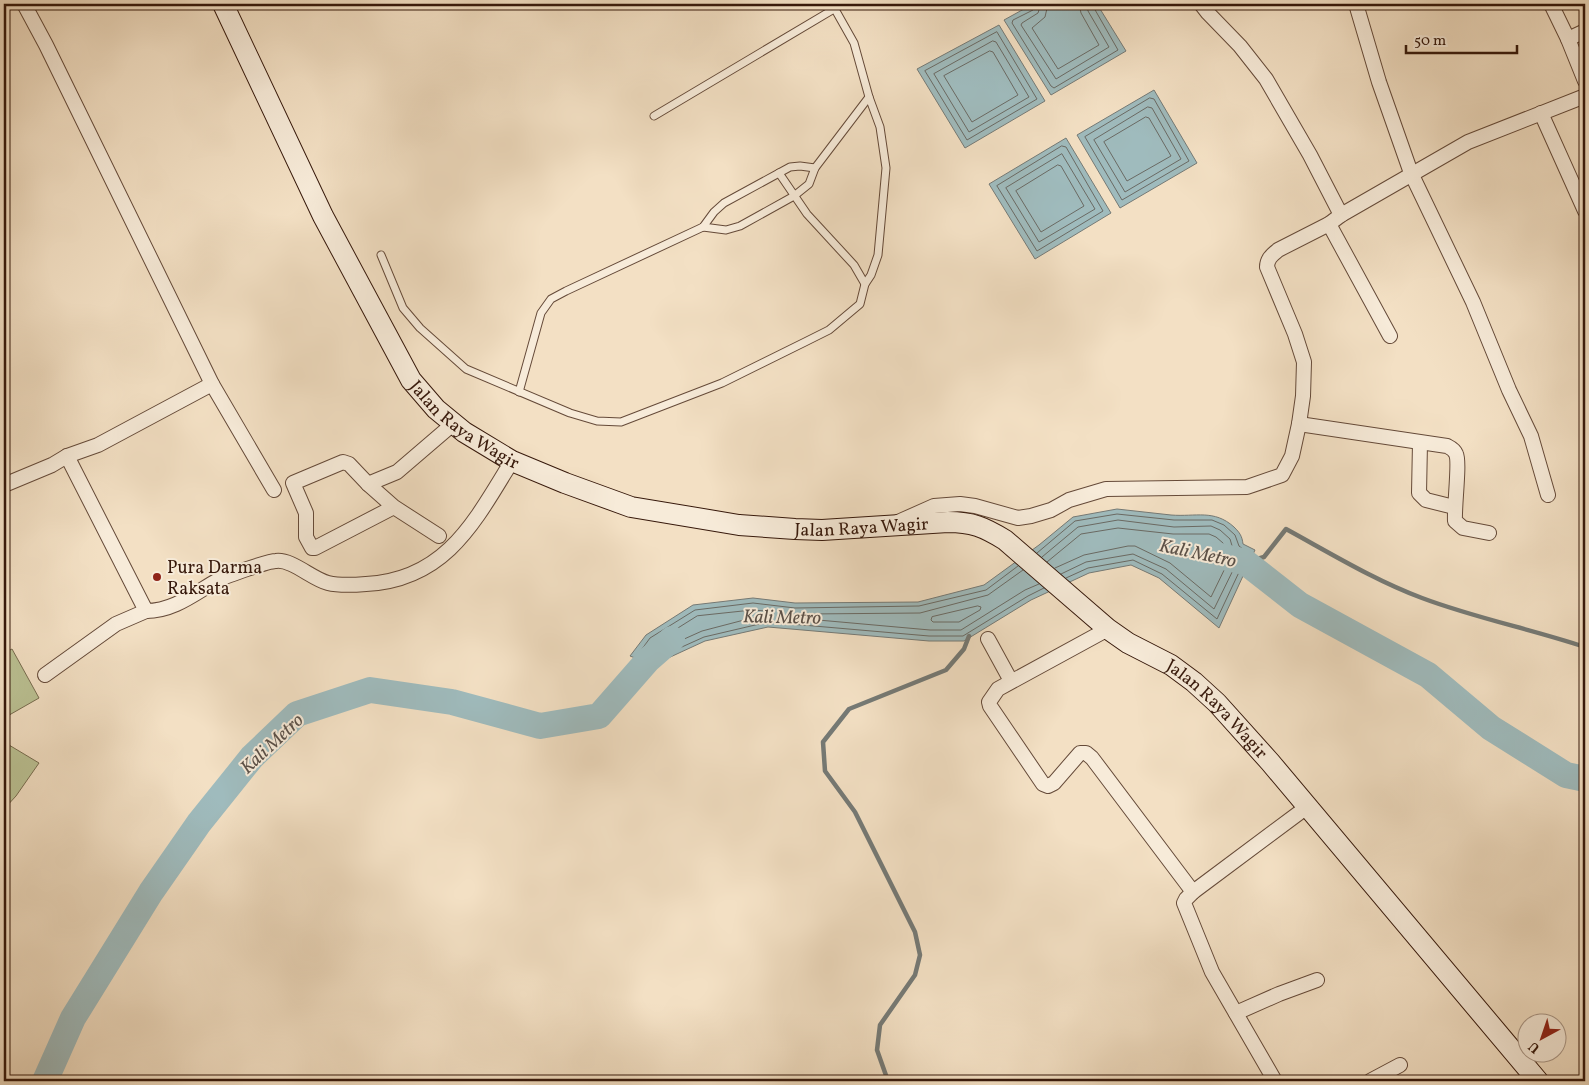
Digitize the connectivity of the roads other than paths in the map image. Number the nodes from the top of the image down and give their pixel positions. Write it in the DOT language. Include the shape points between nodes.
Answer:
graph roads {
  1 [pos="24,4"];
  2 [pos="223,4"];
  3 [pos="1202,4"];
  4 [pos="1356,4"];
  5 [pos="1551,4"];
  6 [pos="833,6"];
  7 [pos="1585,31"];
  8 [pos="1568,39"];
  9 [pos="1585,81"];
  10 [pos="1585,96"];
  11 [pos="869,97"];
  12 [pos="1541,113"];
  13 [pos="654,116"];
  14 [pos="815,168"];
  15 [pos="779,173"];
  16 [pos="1411,174"];
  17 [pos="794,196"];
  18 [pos="1585,211"];
  19 [pos="1342,215"];
  20 [pos="1329,224"];
  21 [pos="703,227"];
  22 [pos="381,255"];
  23 [pos="865,284"];
  24 [pos="1390,336"];
  25 [pos="212,384"];
  26 [pos="519,392"];
  27 [pos="453,424"];
  28 [pos="1299,424"];
  29 [pos="1420,443"];
  30 [pos="67,456"];
  31 [pos="512,461"];
  32 [pos="398,472"];
  33 [pos="368,484"];
  34 [pos="4,485"];
  35 [pos="274,490"];
  36 [pos="1548,495"];
  37 [pos="389,503"];
  38 [pos="1454,507"];
  39 [pos="890,525"];
  40 [pos="1489,533"];
  41 [pos="439,536"];
  42 [pos="146,611"];
  43 [pos="1108,629"];
  44 [pos="988,639"];
  45 [pos="45,675"];
  46 [pos="1011,681"];
  47 [pos="1307,807"];
  48 [pos="1193,892"];
  49 [pos="1317,980"];
  50 [pos="1236,1013"];
  51 [pos="1400,1065"];
  52 [pos="1275,1081"];
  53 [pos="1370,1081"];
  54 [pos="1538,1081"];
  1 -- 25 [label="street"];
  2 -- 27 [label="main road, Jalan Raya Wagir" via="322,216 411,380"];
  3 -- 19 [label="street" via="1266,79"];
  4 -- 16 [label="street"];
  5 -- 8 [label="street"];
  6 -- 11 [label="lane" via="854,43"];
  6 -- 13 [label="lane"];
  7 -- 8 [label="street"];
  8 -- 9 [label="street"];
  10 -- 12 [label="street"];
  11 -- 14 [label="lane"];
  11 -- 23 [label="lane" via="880,127 886,168 878,254"];
  12 -- 16 [label="street" via="1468,142"];
  12 -- 18 [label="street"];
  14 -- 15 [label="lane" via="800,166"];
  14 -- 17 [label="lane" via="809,184"];
  15 -- 17 [label="lane"];
  15 -- 21 [label="lane" via="724,203"];
  16 -- 19 [label="street"];
  16 -- 36 [label="street" via="1473,302 1531,436"];
  17 -- 21 [label="lane" via="740,226 726,230"];
  17 -- 23 [label="lane" via="854,265"];
  19 -- 20 [label="street"];
  20 -- 24 [label="street"];
  20 -- 28 [label="street" via="1278,250 1267,261 1304,362"];
  21 -- 26 [label="lane" via="551,299 541,312"];
  22 -- 26 [label="lane" via="403,308 420,328 466,369"];
  23 -- 26 [label="lane" via="860,304 829,330 722,383 621,422 597,421 570,414"];
  25 -- 30 [label="street" via="98,445"];
  25 -- 35 [label="street"];
  27 -- 31 [label="main road, Jalan Raya Wagir"];
  27 -- 32 [label="street"];
  28 -- 29 [label="street"];
  28 -- 39 [label="street" via="1292,456 1282,475 1247,487 1106,489 1069,500 1051,510 1018,518 975,506 934,506"];
  29 -- 38 [label="street" via="1419,493 1426,500"];
  29 -- 38 [label="street" via="1447,446 1456,454"];
  30 -- 34 [label="street"];
  30 -- 42 [label="street"];
  31 -- 39 [label="main road, Jalan Raya Wagir" via="605,498 686,517 740,525 822,530"];
  31 -- 42 [label="street" via="476,518 445,555 405,576 383,583 327,583 277,560 221,579 167,609"];
  32 -- 33 [label="street"];
  32 -- 37 [label="street"];
  33 -- 37 [label="street"];
  33 -- 37 [label="street" via="343,462 294,483 306,513 306,536 312,548"];
  37 -- 41 [label="street"];
  38 -- 40 [label="street" via="1458,525"];
  39 -- 43 [label="main road, Jalan Raya Wagir" via="965,522 988,529"];
  42 -- 45 [label="street" via="116,624"];
  43 -- 46 [label="street"];
  43 -- 47 [label="main road, Jalan Raya Wagir" via="1170,665 1199,688 1245,733"];
  44 -- 46 [label="street"];
  46 -- 48 [label="street" via="998,688 989,702 990,706 1039,780 1048,786 1054,783 1080,753 1092,758"];
  47 -- 48 [label="street"];
  47 -- 54 [label="main road, Jalan Raya Wagir"];
  48 -- 50 [label="street" via="1186,899 1185,907 1212,972"];
  49 -- 50 [label="street"];
  50 -- 52 [label="street"];
  51 -- 53 [label="street"];
}
